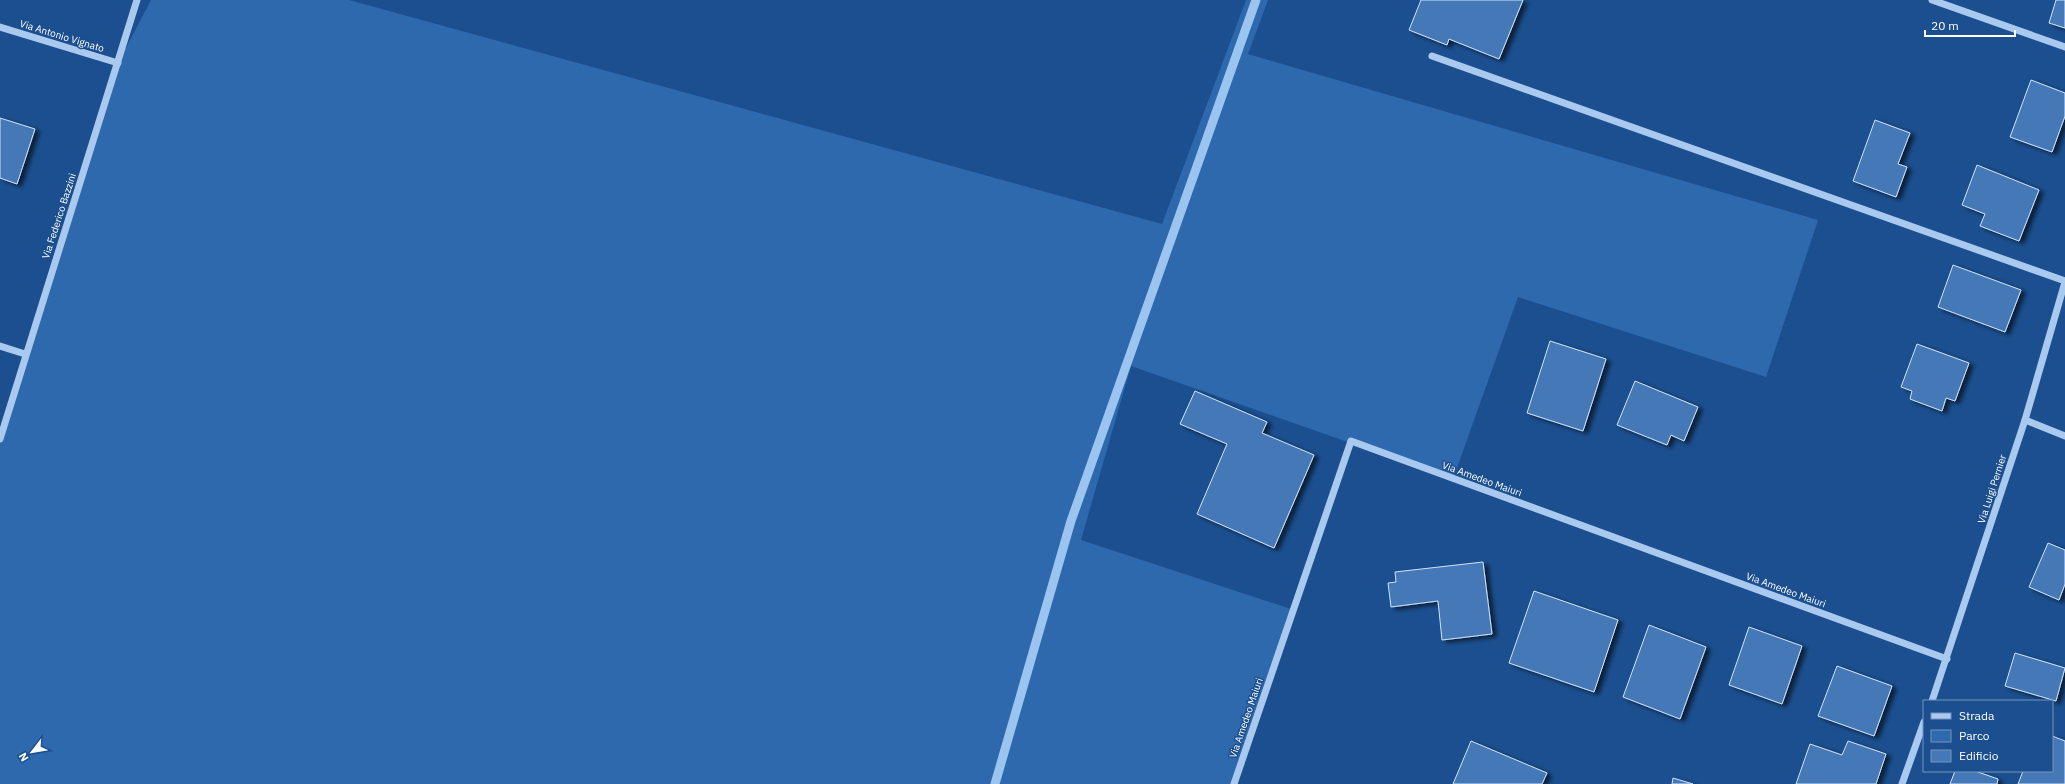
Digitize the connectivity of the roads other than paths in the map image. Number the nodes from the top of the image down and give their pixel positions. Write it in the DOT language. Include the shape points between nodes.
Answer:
graph roads {
  1 [pos="137,0"];
  2 [pos="1932,0"];
  3 [pos="0,27"];
  4 [pos="2065,47"];
  5 [pos="1432,56"];
  6 [pos="118,63"];
  7 [pos="2065,281"];
  8 [pos="0,346"];
  9 [pos="25,354"];
  10 [pos="2025,420"];
  11 [pos="2065,436"];
  12 [pos="0,439"];
  13 [pos="1947,659"];
  14 [pos="1932,700"];
  15 [pos="1923,725"];
  16 [pos="1234,784"];
  17 [pos="1902,784"];
  1 -- 6 [label="street, Via Federico Bazzini"];
  2 -- 4 [label="street"];
  3 -- 6 [label="street, Via Antonio Vignato"];
  5 -- 7 [label="street"];
  6 -- 9 [label="street, Via Federico Bazzini"];
  7 -- 10 [label="street, Via Luigi Pernier"];
  8 -- 9 [label="street"];
  9 -- 12 [label="street, Via Federico Bazzini"];
  10 -- 11 [label="street"];
  10 -- 13 [label="street, Via Luigi Pernier"];
  13 -- 14 [label="street, Via Luigi Pernier"];
  13 -- 16 [label="street, Via Amedeo Maiuri" via="1351,441"];
  15 -- 17 [label="street"];
}
